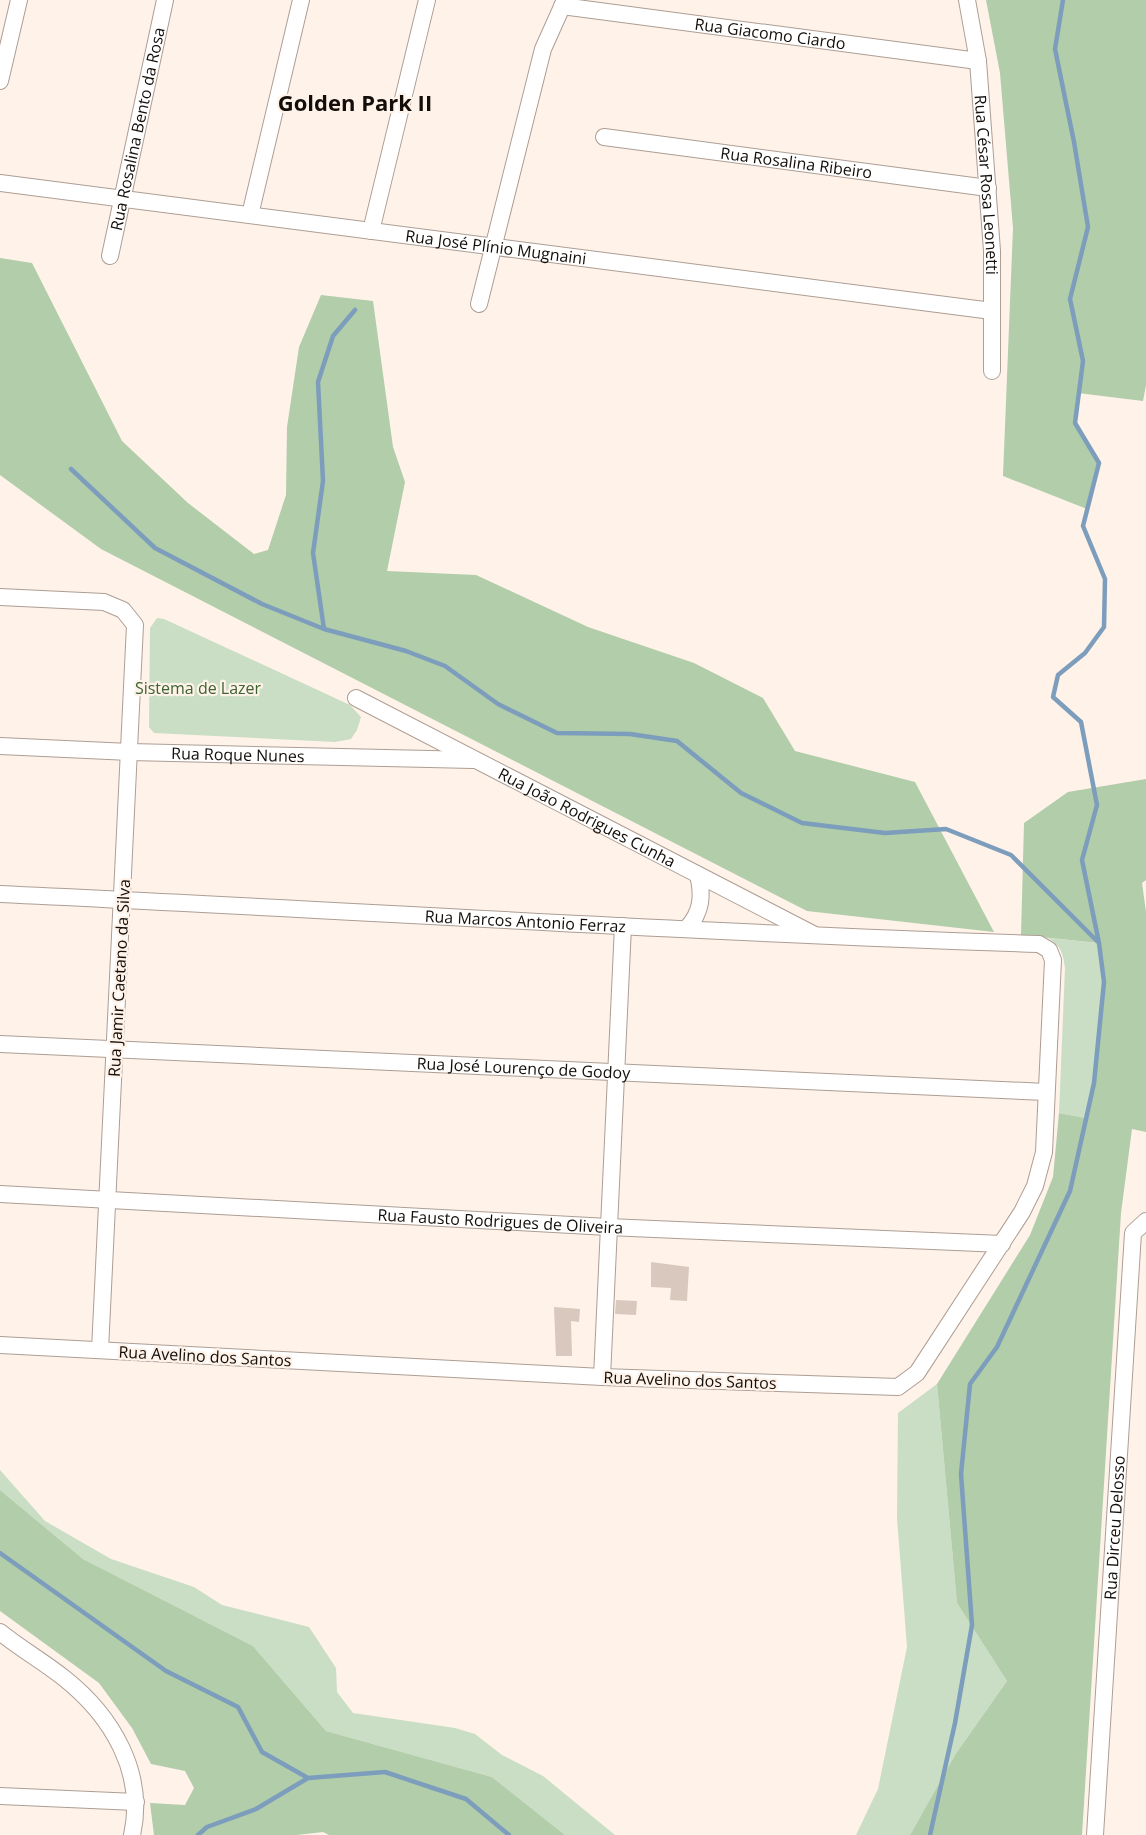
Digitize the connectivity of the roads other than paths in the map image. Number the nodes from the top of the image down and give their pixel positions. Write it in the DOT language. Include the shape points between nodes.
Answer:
graph roads {
  1 [pos="19,0"];
  2 [pos="165,0"];
  3 [pos="301,0"];
  4 [pos="427,0"];
  5 [pos="967,0"];
  6 [pos="564,3"];
  7 [pos="978,61"];
  8 [pos="0,81"];
  9 [pos="604,137"];
  10 [pos="0,183"];
  11 [pos="988,188"];
  12 [pos="123,199"];
  13 [pos="250,215"];
  14 [pos="371,231"];
  15 [pos="494,247"];
  16 [pos="110,256"];
  17 [pos="479,304"];
  18 [pos="992,311"];
  19 [pos="992,371"];
  20 [pos="0,597"];
  21 [pos="356,698"];
  22 [pos="0,746"];
  23 [pos="130,752"];
  24 [pos="477,760"];
  25 [pos="698,875"];
  26 [pos="0,894"];
  27 [pos="122,900"];
  28 [pos="623,926"];
  29 [pos="687,928"];
  30 [pos="818,937"];
  31 [pos="1049,950"];
  32 [pos="0,1044"];
  33 [pos="116,1050"];
  34 [pos="615,1073"];
  35 [pos="1046,1092"];
  36 [pos="0,1194"];
  37 [pos="108,1200"];
  38 [pos="1144,1222"];
  39 [pos="608,1227"];
  40 [pos="1002,1244"];
  41 [pos="0,1345"];
  42 [pos="100,1350"];
  43 [pos="602,1377"];
  44 [pos="4,1638"];
  45 [pos="0,1797"];
  46 [pos="136,1802"];
  47 [pos="132,1835"];
  48 [pos="1095,1835"];
  1 -- 8 [label="street"];
  2 -- 12 [label="street, Rua Rosalina Bento da Rosa"];
  3 -- 13 [label="street"];
  4 -- 14 [label="street"];
  5 -- 7 [label="street, Rua César Rosa Leonetti"];
  6 -- 7 [label="street, Rua Giacomo Ciardo"];
  6 -- 15 [label="street" via="543,48"];
  7 -- 11 [label="street, Rua César Rosa Leonetti"];
  9 -- 11 [label="street, Rua Rosalina Ribeiro"];
  10 -- 12 [label="street, Rua José Plínio Mugnaini"];
  11 -- 18 [label="street, Rua César Rosa Leonetti"];
  12 -- 13 [label="street, Rua José Plínio Mugnaini"];
  12 -- 16 [label="street, Rua Rosalina Bento da Rosa"];
  13 -- 14 [label="street, Rua José Plínio Mugnaini"];
  14 -- 15 [label="street, Rua José Plínio Mugnaini"];
  15 -- 17 [label="street"];
  15 -- 18 [label="street, Rua José Plínio Mugnaini"];
  18 -- 19 [label="street, Rua César Rosa Leonetti"];
  20 -- 23 [label="street, Rua Jamir Caetano da Silva" via="104,602 123,610 135,625"];
  21 -- 24 [label="street, Rua João Rodrigues Cunha"];
  22 -- 23 [label="street, Rua Roque Nunes"];
  23 -- 24 [label="street, Rua Roque Nunes"];
  23 -- 27 [label="street, Rua Jamir Caetano da Silva"];
  24 -- 25 [label="street, Rua João Rodrigues Cunha"];
  25 -- 29 [label="street" via="700,905"];
  25 -- 30 [label="street, Rua João Rodrigues Cunha"];
  26 -- 27 [label="street, Rua Marcos Antonio Ferraz"];
  27 -- 28 [label="street, Rua Marcos Antonio Ferraz"];
  27 -- 33 [label="street, Rua Jamir Caetano da Silva"];
  28 -- 29 [label="street, Rua Marcos Antonio Ferraz"];
  28 -- 34 [label="street"];
  29 -- 30 [label="street, Rua Marcos Antonio Ferraz"];
  30 -- 31 [label="street, Rua Marcos Antonio Ferraz" via="1039,944"];
  31 -- 35 [label="street, Rua Avelino dos Santos" via="1053,960"];
  32 -- 33 [label="street, Rua José Lourenço de Godoy"];
  33 -- 34 [label="street, Rua José Lourenço de Godoy"];
  33 -- 37 [label="street, Rua Jamir Caetano da Silva"];
  34 -- 35 [label="street, Rua José Lourenço de Godoy"];
  34 -- 39 [label="street"];
  35 -- 40 [label="street, Rua Avelino dos Santos" via="1044,1152 1035,1186"];
  36 -- 37 [label="street, Rua Fausto Rodrigues de Oliveira"];
  37 -- 39 [label="street, Rua Fausto Rodrigues de Oliveira"];
  37 -- 42 [label="street, Rua Jamir Caetano da Silva"];
  38 -- 48 [label="street, Rua Dirceu Delosso" via="1133,1233"];
  39 -- 40 [label="street, Rua Fausto Rodrigues de Oliveira"];
  39 -- 43 [label="street"];
  40 -- 43 [label="street, Rua Avelino dos Santos" via="917,1372 898,1387"];
  41 -- 42 [label="street, Rua Avelino dos Santos"];
  42 -- 43 [label="street, Rua Avelino dos Santos"];
  44 -- 46 [label="street" via="64,1678 101,1716 124,1751"];
  45 -- 46 [label="street"];
  46 -- 47 [label="street"];
}
